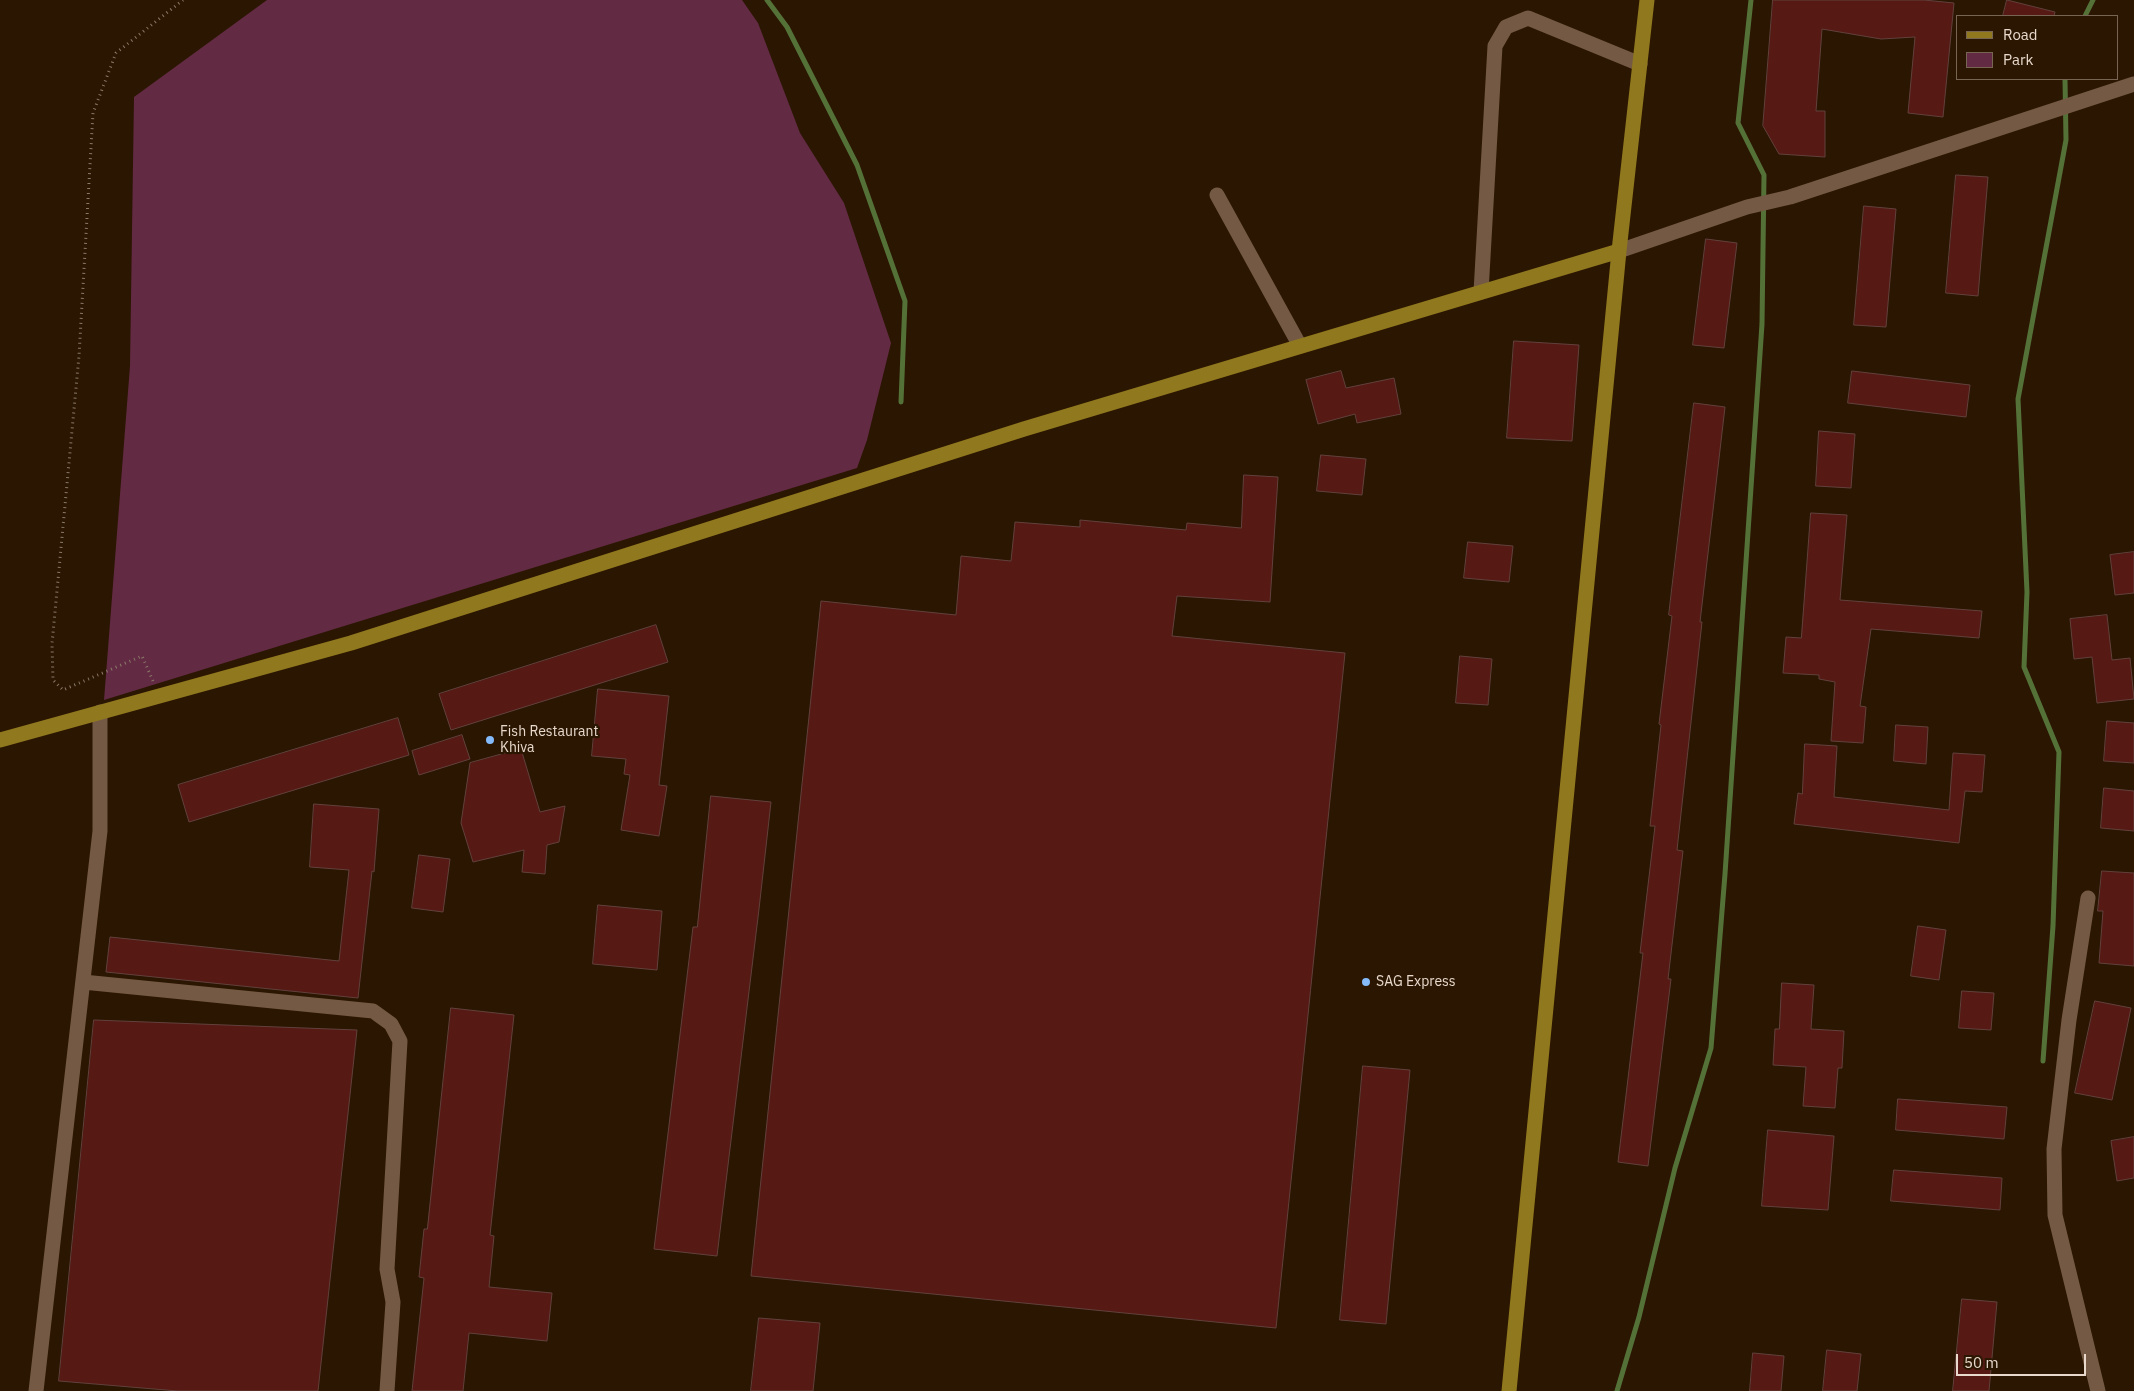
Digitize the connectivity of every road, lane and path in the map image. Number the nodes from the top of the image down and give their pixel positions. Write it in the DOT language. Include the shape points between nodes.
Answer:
graph roads {
  1 [pos="183,0"];
  2 [pos="1647,0"];
  3 [pos="1640,64"];
  4 [pos="2134,84"];
  5 [pos="1217,195"];
  6 [pos="1619,251"];
  7 [pos="1481,292"];
  8 [pos="1300,346"];
  9 [pos="160,695"];
  10 [pos="100,712"];
  11 [pos="0,740"];
  12 [pos="2088,898"];
  13 [pos="83,982"];
  14 [pos="36,1391"];
  15 [pos="387,1391"];
  16 [pos="1509,1391"];
  17 [pos="2098,1391"];
  1 -- 9 [label="path" via="116,53 93,113 78,356 52,644 53,680 63,690 142,656"];
  2 -- 3 [label="main road"];
  3 -- 6 [label="main road"];
  3 -- 7 [label="street" via="1528,18 1506,27 1494,46"];
  4 -- 6 [label="street"];
  5 -- 8 [label="street"];
  6 -- 7 [label="main road"];
  6 -- 16 [label="main road"];
  7 -- 8 [label="main road"];
  8 -- 9 [label="main road" via="1024,428 351,642"];
  9 -- 10 [label="main road"];
  10 -- 11 [label="main road"];
  10 -- 13 [label="street" via="100,831"];
  12 -- 17 [label="street" via="2054,1149 2054,1215"];
  13 -- 14 [label="street"];
  13 -- 15 [label="street" via="373,1011 391,1024 400,1041 387,1269 393,1302"];
}
